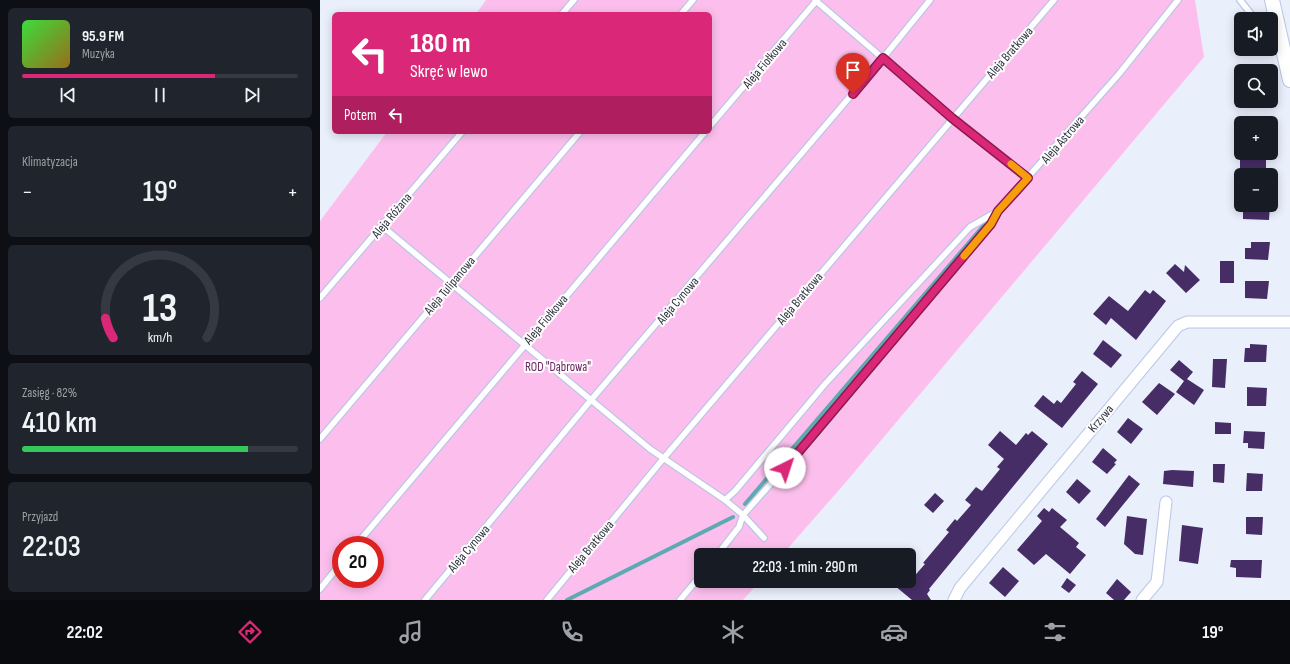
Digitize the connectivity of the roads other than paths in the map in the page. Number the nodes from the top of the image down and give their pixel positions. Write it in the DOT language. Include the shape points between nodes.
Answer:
graph roads {
  1 [pos="574,0"];
  2 [pos="692,0"];
  3 [pos="816,0"];
  4 [pos="930,0"];
  5 [pos="1054,0"];
  6 [pos="1178,0"];
  7 [pos="1240,0"];
  8 [pos="1272,0"];
  9 [pos="564,12"];
  10 [pos="683,12"];
  11 [pos="1249,12"];
  12 [pos="883,58"];
  13 [pos="1290,80"];
  14 [pos="952,118"];
  15 [pos="712,124"];
  16 [pos="460,134"];
  17 [pos="578,134"];
  18 [pos="703,134"];
  19 [pos="1028,178"];
  20 [pos="998,211"];
  21 [pos="382,226"];
  22 [pos="451,283"];
  23 [pos="320,298"];
  24 [pos="1290,322"];
  25 [pos="524,344"];
  26 [pos="592,400"];
  27 [pos="320,439"];
  28 [pos="663,459"];
  29 [pos="725,500"];
  30 [pos="1166,502"];
  31 [pos="743,515"];
  32 [pos="364,536"];
  33 [pos="764,538"];
  34 [pos="722,548"];
  35 [pos="332,574"];
  36 [pos="694,583"];
  37 [pos="320,588"];
  38 [pos="425,600"];
  39 [pos="547,600"];
  40 [pos="680,600"];
  41 [pos="954,600"];
  42 [pos="1142,600"];
  1 -- 9 [label="lane"];
  2 -- 10 [label="lane"];
  3 -- 12 [label="lane"];
  3 -- 15 [label="lane, Aleja Fiołkowa"];
  4 -- 12 [label="lane, Aleja Cynowa"];
  5 -- 14 [label="lane, Aleja Bratkowa"];
  6 -- 19 [label="lane, Aleja Astrowa" via="1119,74"];
  7 -- 11 [label="lane"];
  8 -- 13 [label="street" via="1279,44"];
  12 -- 14 [label="lane"];
  12 -- 26 [label="lane, Aleja Cynowa"];
  14 -- 19 [label="lane"];
  14 -- 28 [label="lane, Aleja Bratkowa"];
  16 -- 21 [label="lane, Aleja Różana"];
  17 -- 22 [label="lane, Aleja Tulipanowa"];
  18 -- 25 [label="lane, Aleja Fiołkowa"];
  19 -- 20 [label="lane, Aleja Astrowa"];
  20 -- 29 [label="lane" via="970,227 852,355"];
  20 -- 31 [label="lane, Aleja Astrowa" via="981,236"];
  21 -- 22 [label="lane"];
  21 -- 23 [label="lane, Aleja Różana"];
  22 -- 25 [label="lane"];
  22 -- 27 [label="lane, Aleja Tulipanowa"];
  24 -- 41 [label="street, Krzywa" via="1187,322 1178,326 970,575"];
  25 -- 26 [label="lane"];
  25 -- 32 [label="lane, Aleja Fiołkowa"];
  26 -- 28 [label="lane"];
  26 -- 38 [label="lane, Aleja Cynowa"];
  28 -- 29 [label="lane"];
  28 -- 39 [label="lane, Aleja Bratkowa"];
  29 -- 31 [label="lane"];
  30 -- 42 [label="street" via="1157,582"];
  31 -- 33 [label="lane"];
  31 -- 34 [label="lane, Aleja Astrowa" via="739,527"];
  35 -- 37 [label="lane"];
  36 -- 40 [label="lane"];
}
